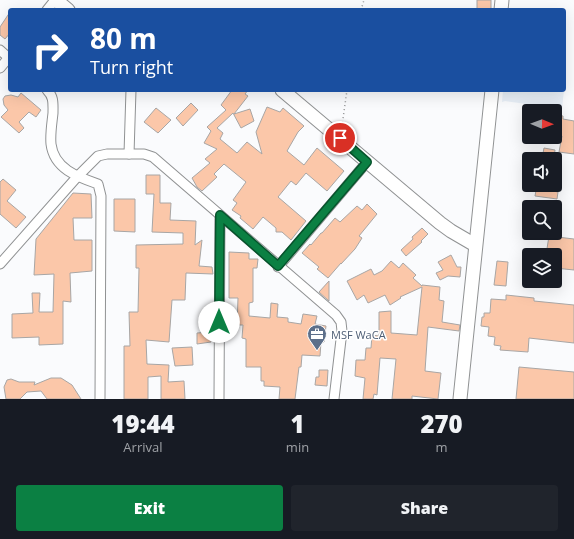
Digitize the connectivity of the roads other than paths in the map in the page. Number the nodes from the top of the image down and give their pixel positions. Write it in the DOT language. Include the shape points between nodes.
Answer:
graph roads {
  1 [pos="56,0"];
  2 [pos="49,8"];
  3 [pos="66,8"];
  4 [pos="0,50"];
  5 [pos="8,56"];
  6 [pos="8,60"];
  7 [pos="0,68"];
  8 [pos="48,92"];
  9 [pos="131,92"];
  10 [pos="284,92"];
  11 [pos="492,92"];
  12 [pos="129,154"];
  13 [pos="367,162"];
  14 [pos="77,176"];
  15 [pos="220,215"];
  16 [pos="475,245"];
  17 [pos="0,264"];
  18 [pos="278,266"];
  19 [pos="100,399"];
  20 [pos="219,399"];
  21 [pos="334,399"];
  22 [pos="460,399"];
  1 -- 2 [label="street"];
  1 -- 3 [label="street"];
  4 -- 5 [label="street"];
  6 -- 7 [label="street"];
  8 -- 14 [label="street" via="53,100 51,144 57,161"];
  9 -- 12 [label="street"];
  10 -- 13 [label="street"];
  11 -- 16 [label="street"];
  12 -- 14 [label="street" via="98,156"];
  12 -- 15 [label="street" via="153,157"];
  13 -- 16 [label="street" via="446,227"];
  13 -- 18 [label="street"];
  14 -- 17 [label="street"];
  14 -- 19 [label="street" via="98,184 101,196"];
  15 -- 18 [label="street"];
  15 -- 20 [label="street"];
  16 -- 22 [label="street"];
  18 -- 21 [label="street" via="341,322"];
}
